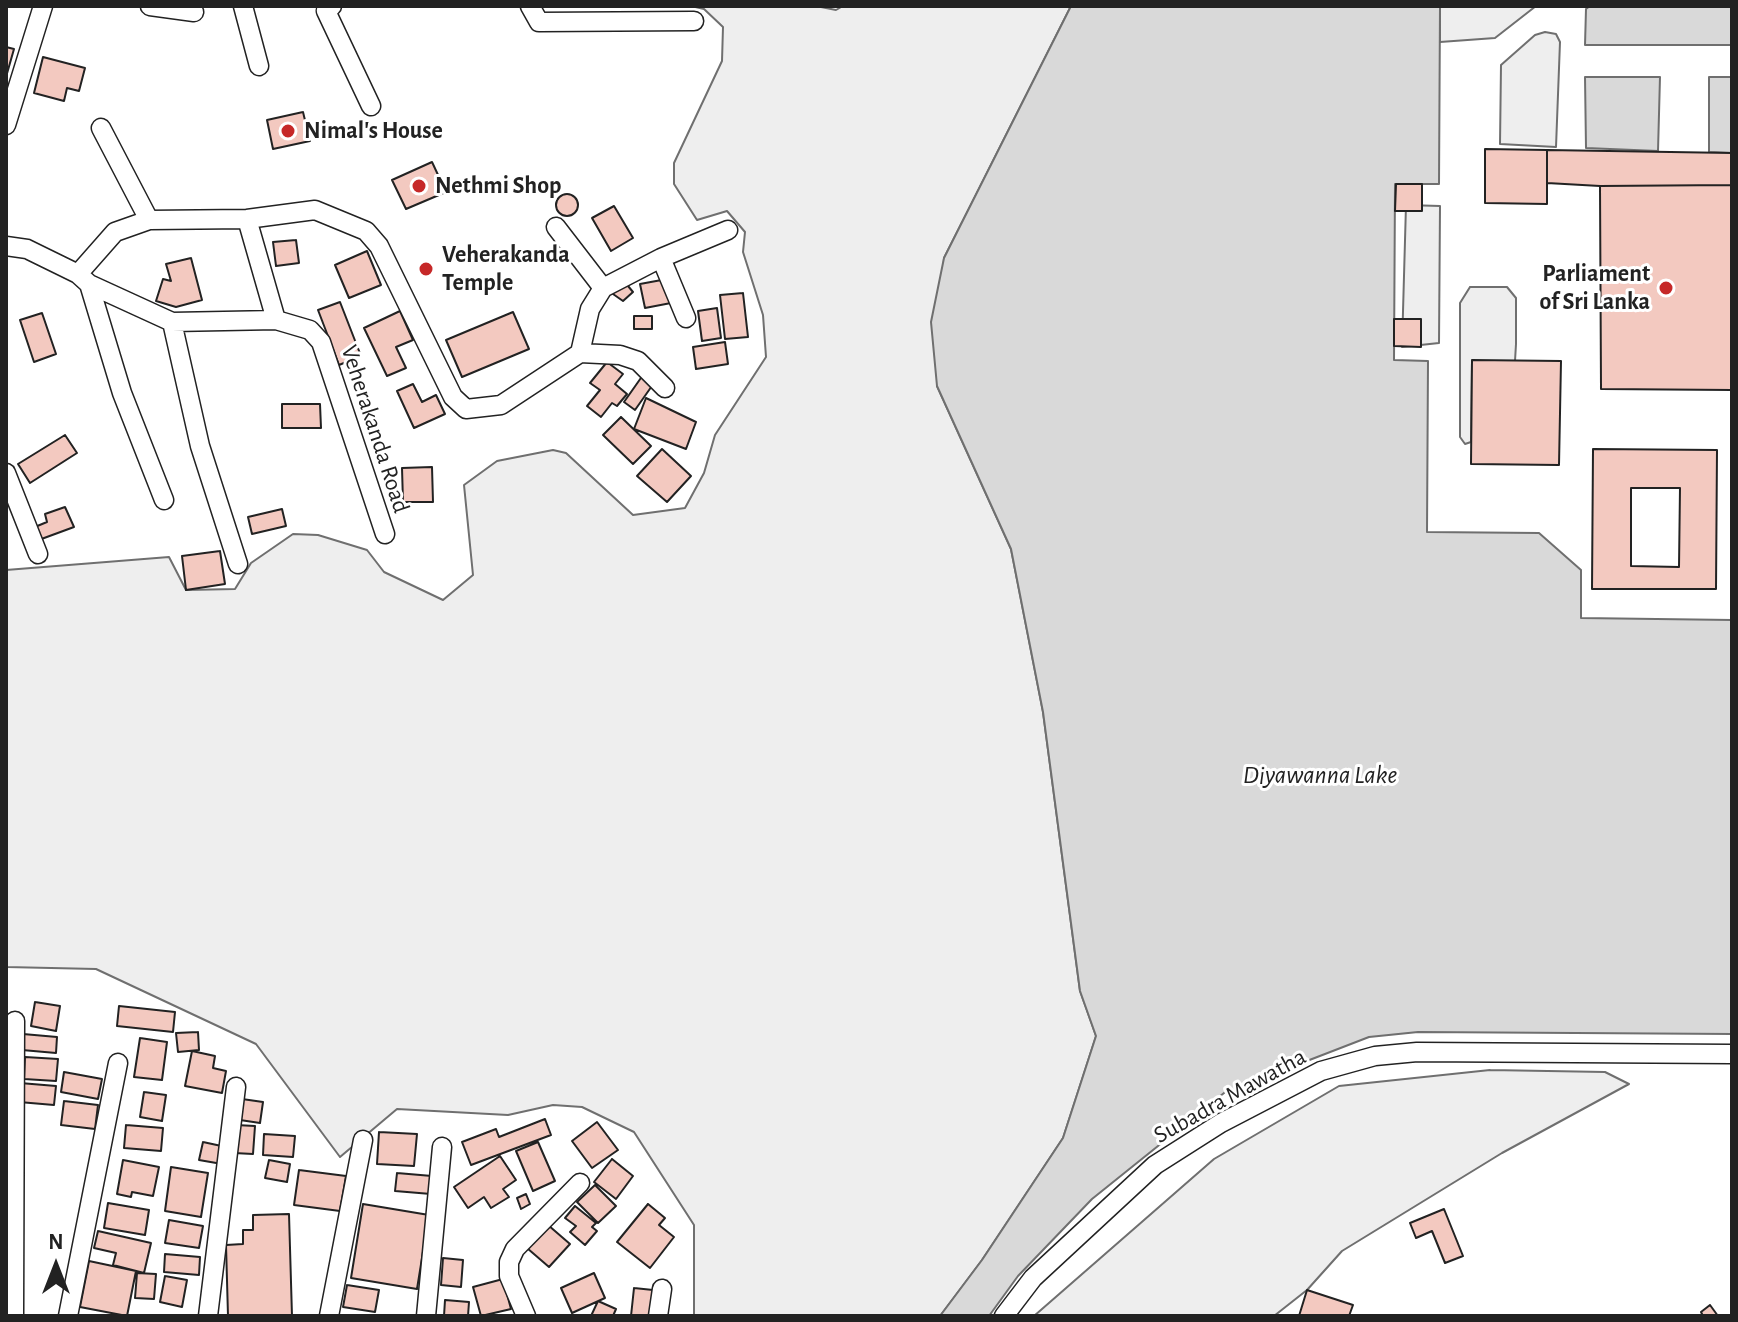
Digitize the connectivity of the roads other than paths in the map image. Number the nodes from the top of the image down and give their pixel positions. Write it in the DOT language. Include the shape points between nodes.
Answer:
graph roads {
  1 [pos="43,6"];
  2 [pos="150,6"];
  3 [pos="243,6"];
  4 [pos="332,6"];
  5 [pos="530,6"];
  6 [pos="194,12"];
  7 [pos="694,21"];
  8 [pos="259,66"];
  9 [pos="371,106"];
  10 [pos="6,125"];
  11 [pos="101,128"];
  12 [pos="247,219"];
  13 [pos="149,220"];
  14 [pos="556,227"];
  15 [pos="728,230"];
  16 [pos="6,246"];
  17 [pos="661,258"];
  18 [pos="83,279"];
  19 [pos="603,288"];
  20 [pos="686,318"];
  21 [pos="276,320"];
  22 [pos="172,322"];
  23 [pos="580,353"];
  24 [pos="665,388"];
  25 [pos="6,473"];
  26 [pos="164,500"];
  27 [pos="385,534"];
  28 [pos="38,554"];
  29 [pos="238,564"];
  30 [pos="15,1021"];
  31 [pos="1732,1054"];
  32 [pos="118,1063"];
  33 [pos="236,1087"];
  34 [pos="363,1140"];
  35 [pos="442,1147"];
  36 [pos="580,1183"];
  37 [pos="662,1289"];
  38 [pos="14,1316"];
  39 [pos="68,1316"];
  40 [pos="208,1316"];
  41 [pos="329,1316"];
  42 [pos="426,1316"];
  43 [pos="526,1316"];
  44 [pos="658,1316"];
  45 [pos="1004,1316"];
  1 -- 10 [label="street"];
  2 -- 6 [label="street"];
  3 -- 8 [label="street"];
  4 -- 9 [label="street" via="326,11"];
  5 -- 7 [label="street" via="539,22"];
  11 -- 13 [label="street"];
  12 -- 13 [label="street"];
  12 -- 21 [label="street"];
  12 -- 23 [label="street" via="315,210 366,231 379,246 453,397 466,409 501,405"];
  13 -- 18 [label="street" via="115,232"];
  14 -- 19 [label="street"];
  15 -- 17 [label="street"];
  16 -- 18 [label="street, Veherakanda Road" via="27,249"];
  17 -- 19 [label="street"];
  17 -- 20 [label="street"];
  18 -- 22 [label="street, Veherakanda Road"];
  18 -- 26 [label="street"];
  19 -- 23 [label="street" via="590,309"];
  21 -- 22 [label="street, Veherakanda Road"];
  21 -- 27 [label="street, Veherakanda Road" via="310,330 321,342"];
  22 -- 29 [label="street" via="200,446"];
  23 -- 24 [label="street" via="638,361"];
  25 -- 28 [label="street"];
  30 -- 38 [label="street"];
  31 -- 45 [label="street, Subadra Mawatha" via="1432,1051 1375,1056 1321,1071 1221,1123 1155,1165 1058,1252"];
  32 -- 39 [label="street"];
  33 -- 40 [label="street"];
  34 -- 41 [label="street"];
  35 -- 42 [label="street"];
  36 -- 43 [label="street" via="515,1249 509,1262 509,1276"];
  37 -- 44 [label="street"];
}
